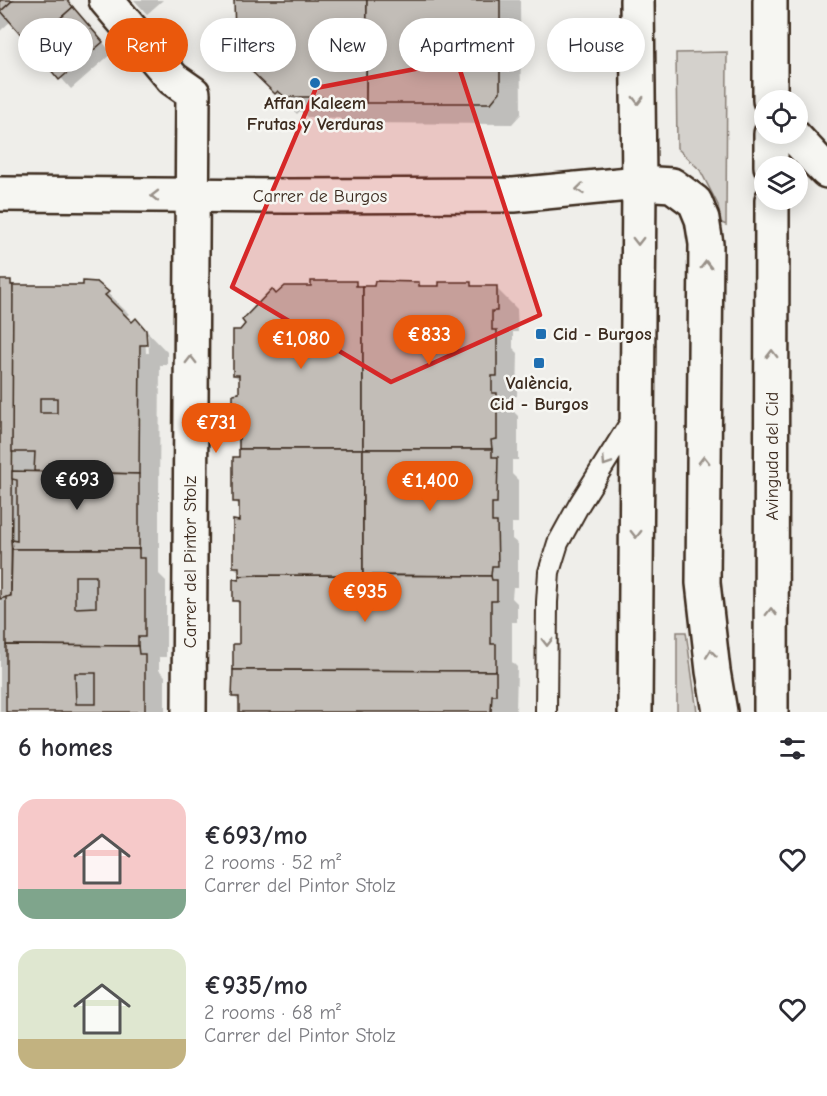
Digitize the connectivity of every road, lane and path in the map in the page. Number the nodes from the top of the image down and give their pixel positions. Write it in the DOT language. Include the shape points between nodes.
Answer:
graph roads {
  1 [pos="106,0"];
  2 [pos="637,0"];
  3 [pos="770,0"];
  4 [pos="773,90"];
  5 [pos="801,144"];
  6 [pos="827,171"];
  7 [pos="639,183"];
  8 [pos="0,194"];
  9 [pos="191,196"];
  10 [pos="772,210"];
  11 [pos="637,412"];
  12 [pos="189,712"];
  13 [pos="546,712"];
  14 [pos="635,712"];
  15 [pos="720,712"];
  16 [pos="771,712"];
  1 -- 9 [label="main road, Carrer del Pintor Stolz" via="173,79 193,93"];
  2 -- 7 [label="main road, one-way"];
  3 -- 4 [label="main road"];
  5 -- 6 [label="main road"];
  7 -- 9 [label="main road, Carrer de Burgos, one-way" via="514,195"];
  7 -- 11 [label="main road, one-way"];
  15 -- 7 [label="main road, Carrer de Burgos, one-way" via="703,583 704,227 695,202 672,185"];
  9 -- 8 [label="main road, Carrer de Burgos, one-way"];
  12 -- 9 [label="main road, Carrer del Pintor Stolz, one-way"];
  16 -- 10 [label="main road, Avinguda del Cid, one-way"];
  11 -- 13 [label="lane, one-way" via="580,502 558,543 549,572"];
  11 -- 14 [label="main road, one-way"];
}
